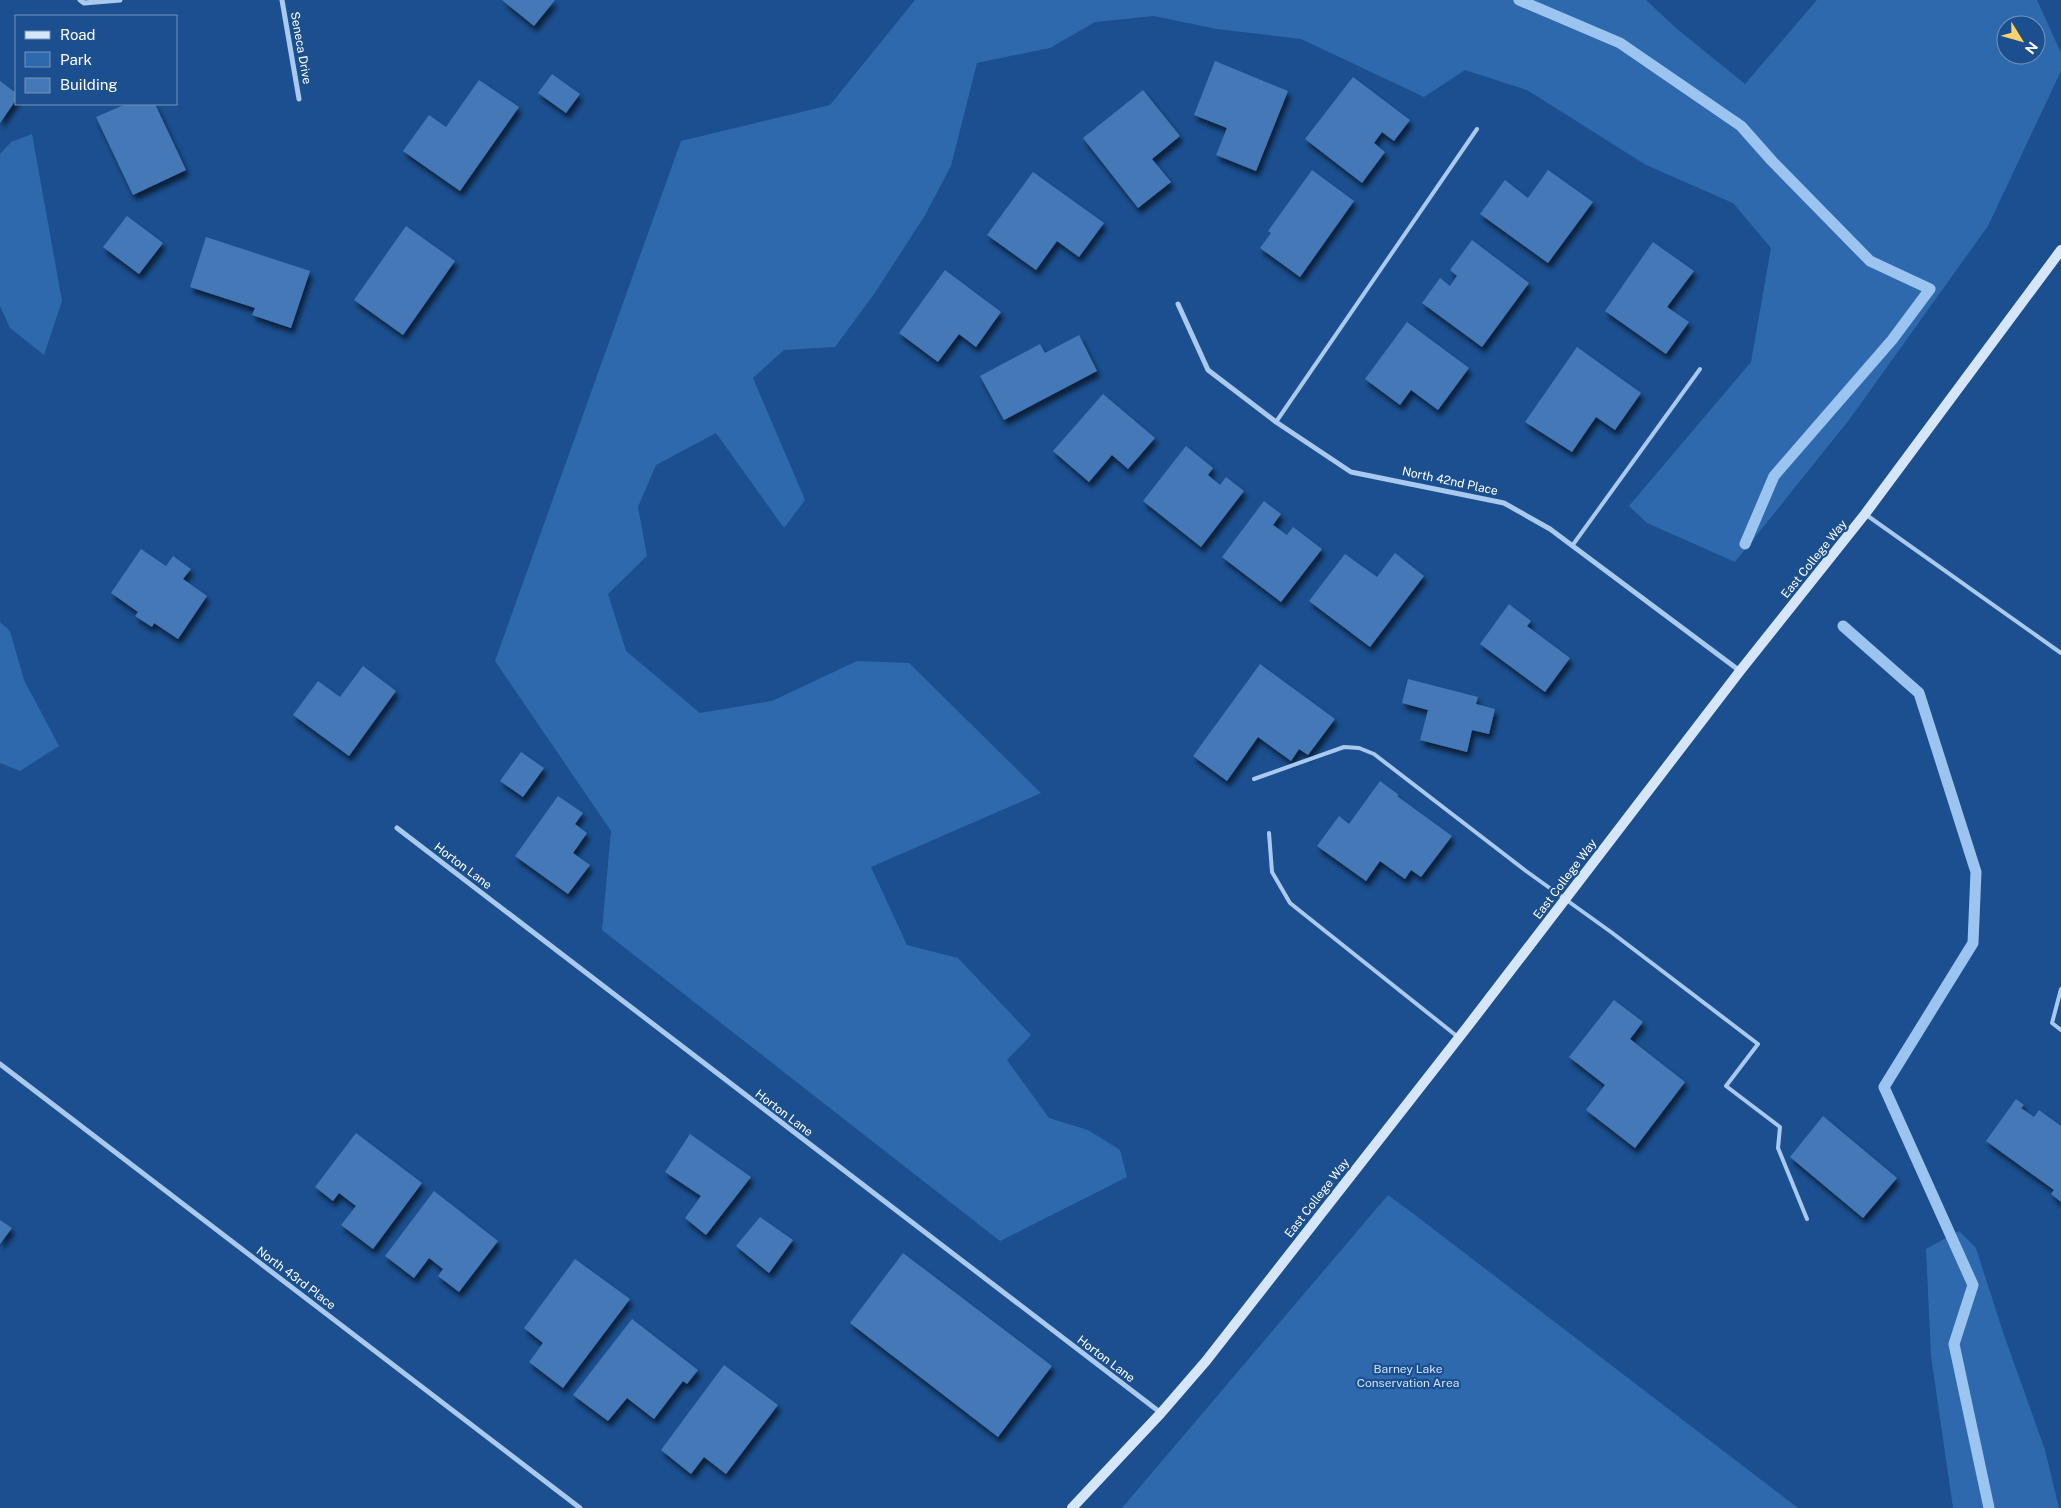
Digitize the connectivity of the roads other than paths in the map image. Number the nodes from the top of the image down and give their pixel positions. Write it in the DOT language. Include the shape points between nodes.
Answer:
graph roads {
  1 [pos="80,0"];
  2 [pos="120,0"];
  3 [pos="282,0"];
  4 [pos="299,99"];
  5 [pos="1477,129"];
  6 [pos="2061,250"];
  7 [pos="1178,304"];
  8 [pos="1700,369"];
  9 [pos="1276,422"];
  10 [pos="1866,514"];
  11 [pos="1572,546"];
  12 [pos="2061,653"];
  13 [pos="1740,671"];
  14 [pos="1254,779"];
  15 [pos="396,828"];
  16 [pos="1269,833"];
  17 [pos="1565,900"];
  18 [pos="2061,989"];
  19 [pos="2061,1030"];
  20 [pos="1458,1038"];
  21 [pos="0,1064"];
  22 [pos="1807,1219"];
  23 [pos="1161,1413"];
  24 [pos="580,1508"];
  25 [pos="1072,1508"];
  1 -- 2 [label="street" via="84,3"];
  3 -- 4 [label="street, Seneca Drive"];
  5 -- 9 [label="lane"];
  6 -- 10 [label="main road, East College Way"];
  7 -- 9 [label="street, North 42nd Place" via="1208,370"];
  8 -- 11 [label="lane"];
  9 -- 11 [label="street, North 42nd Place" via="1351,472 1504,503 1550,529"];
  10 -- 12 [label="lane"];
  10 -- 13 [label="main road, East College Way"];
  11 -- 13 [label="street, North 42nd Place"];
  13 -- 17 [label="main road, East College Way"];
  14 -- 17 [label="lane" via="1344,747 1360,748 1374,754"];
  15 -- 23 [label="street, Horton Lane"];
  16 -- 20 [label="lane" via="1272,872 1290,903"];
  17 -- 20 [label="main road, East College Way"];
  17 -- 22 [label="lane" via="1758,1044 1726,1086 1780,1127 1778,1148"];
  18 -- 19 [label="lane" via="2052,1023"];
  20 -- 23 [label="main road, East College Way" via="1206,1361"];
  21 -- 24 [label="street, North 43rd Place"];
  23 -- 25 [label="main road, East College Way"];
}
